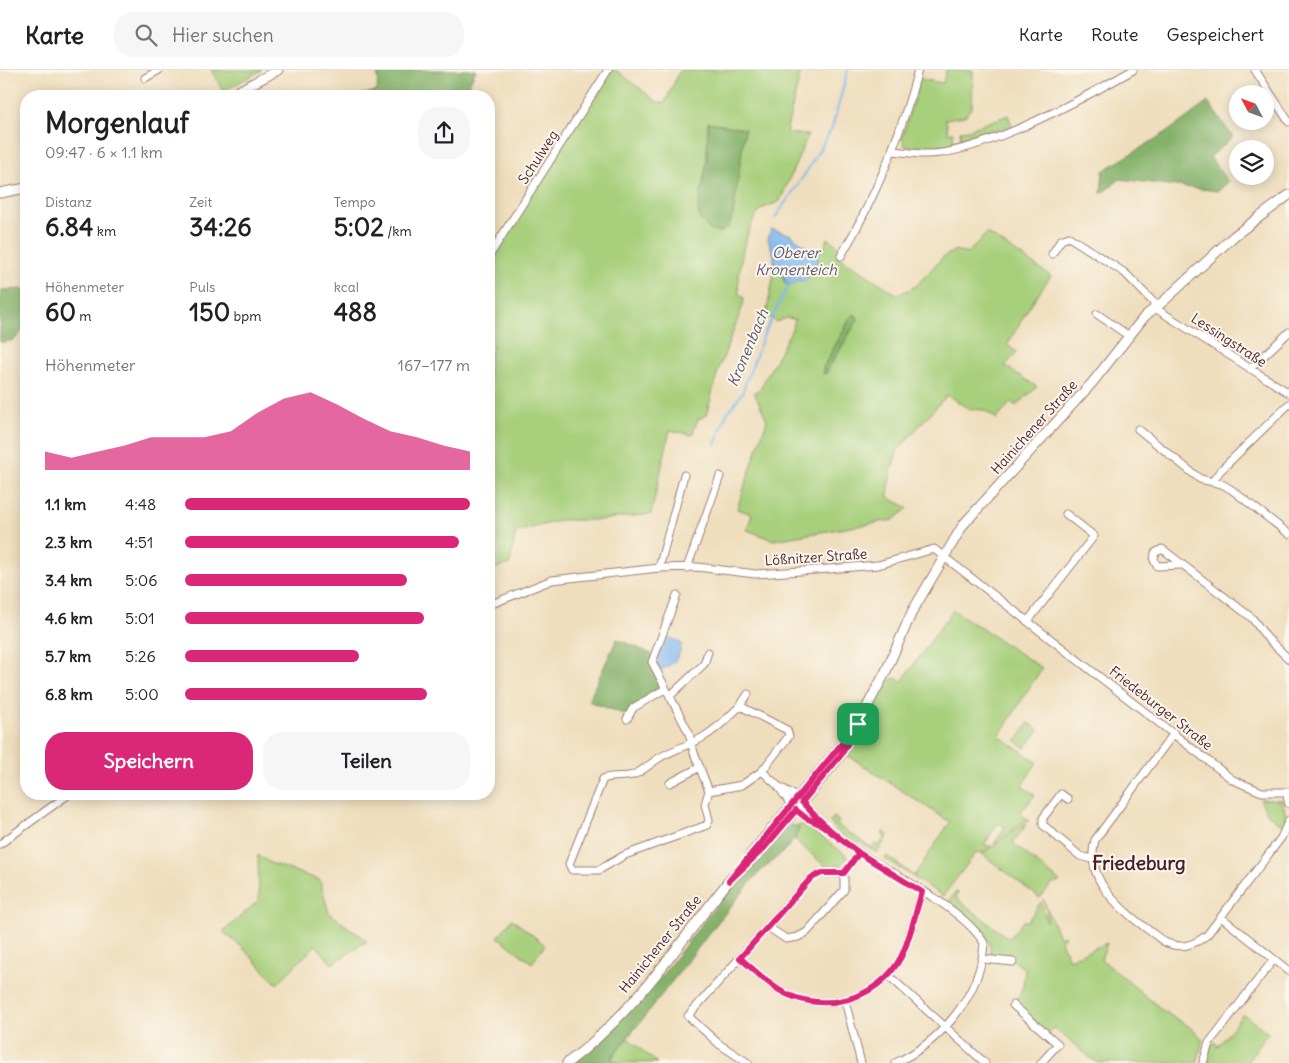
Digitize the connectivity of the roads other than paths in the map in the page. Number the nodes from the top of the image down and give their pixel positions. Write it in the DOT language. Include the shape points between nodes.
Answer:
graph roads {
  1 [pos="159,70"];
  2 [pos="278,70"];
  3 [pos="608,70"];
  4 [pos="918,70"];
  5 [pos="1134,70"];
  6 [pos="1255,70"];
  7 [pos="145,78"];
  8 [pos="240,90"];
  9 [pos="1289,122"];
  10 [pos="893,151"];
  11 [pos="20,189"];
  12 [pos="0,193"];
  13 [pos="1289,195"];
  14 [pos="495,247"];
  15 [pos="1052,254"];
  16 [pos="840,256"];
  17 [pos="1156,307"];
  18 [pos="1097,314"];
  19 [pos="1289,332"];
  20 [pos="1128,336"];
  21 [pos="1250,369"];
  22 [pos="1289,393"];
  23 [pos="1289,404"];
  24 [pos="1138,429"];
  25 [pos="684,475"];
  26 [pos="720,476"];
  27 [pos="1213,481"];
  28 [pos="1066,514"];
  29 [pos="1289,534"];
  30 [pos="943,556"];
  31 [pos="1182,565"];
  32 [pos="659,568"];
  33 [pos="687,568"];
  34 [pos="677,595"];
  35 [pos="495,603"];
  36 [pos="1028,621"];
  37 [pos="708,652"];
  38 [pos="1289,659"];
  39 [pos="665,690"];
  40 [pos="748,694"];
  41 [pos="671,695"];
  42 [pos="740,706"];
  43 [pos="627,719"];
  44 [pos="1174,733"];
  45 [pos="693,743"];
  46 [pos="700,767"];
  47 [pos="762,771"];
  48 [pos="670,783"];
  49 [pos="709,791"];
  50 [pos="1288,792"];
  51 [pos="1068,799"];
  52 [pos="61,800"];
  53 [pos="796,804"];
  54 [pos="1289,804"];
  55 [pos="1289,820"];
  56 [pos="0,844"];
  57 [pos="859,853"];
  58 [pos="1092,859"];
  59 [pos="844,873"];
  60 [pos="922,892"];
  61 [pos="1221,917"];
  62 [pos="768,927"];
  63 [pos="740,958"];
  64 [pos="983,959"];
  65 [pos="1274,959"];
  66 [pos="1013,962"];
  67 [pos="1289,971"];
  68 [pos="888,975"];
  69 [pos="845,1001"];
  70 [pos="1013,1005"];
  71 [pos="946,1027"];
  72 [pos="567,1063"];
  73 [pos="748,1063"];
  74 [pos="861,1063"];
  75 [pos="895,1063"];
  76 [pos="985,1063"];
  77 [pos="1041,1063"];
  78 [pos="1203,1063"];
  1 -- 7 [label="street"];
  2 -- 8 [label="main road"];
  3 -- 14 [label="street, Schulweg"];
  4 -- 10 [label="street"];
  5 -- 10 [label="street" via="1043,117 986,140 928,154"];
  6 -- 9 [label="street"];
  10 -- 16 [label="street"];
  11 -- 12 [label="main road"];
  13 -- 17 [label="main road, Hainichener Straße" via="1228,241"];
  15 -- 17 [label="street, Lessingstraße" via="1061,240 1069,237 1125,273"];
  17 -- 20 [label="main road, Hainichener Straße"];
  17 -- 21 [label="street, Lessingstraße"];
  18 -- 20 [label="street"];
  19 -- 21 [label="street"];
  20 -- 30 [label="main road, Hainichener Straße" via="1091,384 963,525"];
  21 -- 22 [label="street, Lessingstraße"];
  23 -- 27 [label="street"];
  24 -- 27 [label="street" via="1200,478"];
  25 -- 32 [label="street"];
  26 -- 33 [label="street"];
  27 -- 29 [label="street" via="1232,490"];
  28 -- 36 [label="street" via="1094,536"];
  30 -- 33 [label="street, Lößnitzer Straße" via="931,549 878,565 764,573"];
  30 -- 36 [label="street, Friedeburger Straße"];
  30 -- 53 [label="main road, Hainichener Straße" via="858,724"];
  31 -- 38 [label="street" via="1252,618"];
  32 -- 33 [label="street, Lößnitzer Straße"];
  32 -- 35 [label="street, Lößnitzer Straße" via="552,580"];
  34 -- 39 [label="street" via="652,662"];
  36 -- 44 [label="street, Friedeburger Straße"];
  37 -- 41 [label="street" via="704,664"];
  39 -- 41 [label="street"];
  39 -- 43 [label="street" via="633,708"];
  40 -- 42 [label="street"];
  41 -- 45 [label="street"];
  42 -- 45 [label="street" via="724,722"];
  42 -- 47 [label="street" via="783,727 789,736"];
  44 -- 50 [label="street, Friedeburger Straße" via="1242,785 1262,792"];
  44 -- 58 [label="street" via="1095,840"];
  45 -- 46 [label="street"];
  45 -- 49 [label="street" via="659,758 633,775 611,776 603,780 569,864 572,870 598,870 625,855 703,828 709,820 705,804"];
  46 -- 48 [label="street"];
  46 -- 49 [label="street"];
  47 -- 49 [label="street" via="742,785"];
  47 -- 53 [label="street"];
  50 -- 54 [label="street"];
  51 -- 58 [label="street" via="1061,794 1044,818 1043,825 1080,856"];
  52 -- 56 [label="street"];
  53 -- 57 [label="street"];
  53 -- 72 [label="main road, Hainichener Straße" via="729,881 655,976 602,1032"];
  55 -- 61 [label="street" via="1282,838"];
  57 -- 59 [label="street"];
  57 -- 60 [label="street"];
  58 -- 61 [label="street" via="1103,887 1115,902 1163,941 1185,946 1199,941"];
  59 -- 62 [label="street" via="815,874"];
  59 -- 62 [label="street" via="844,890 807,932 798,938 786,939"];
  60 -- 64 [label="street" via="942,904 980,937 984,943"];
  60 -- 68 [label="street" via="905,948"];
  61 -- 65 [label="street"];
  62 -- 63 [label="street"];
  63 -- 69 [label="street" via="790,995 816,1002"];
  63 -- 73 [label="street" via="688,1016 719,1044"];
  64 -- 66 [label="street"];
  64 -- 71 [label="street" via="970,992"];
  65 -- 67 [label="street"];
  65 -- 78 [label="street" via="1209,1044"];
  68 -- 69 [label="street" via="868,991"];
  68 -- 71 [label="street"];
  69 -- 74 [label="street"];
  70 -- 77 [label="street" via="1058,1044"];
  71 -- 75 [label="street" via="913,1054"];
  71 -- 76 [label="street"];
}
